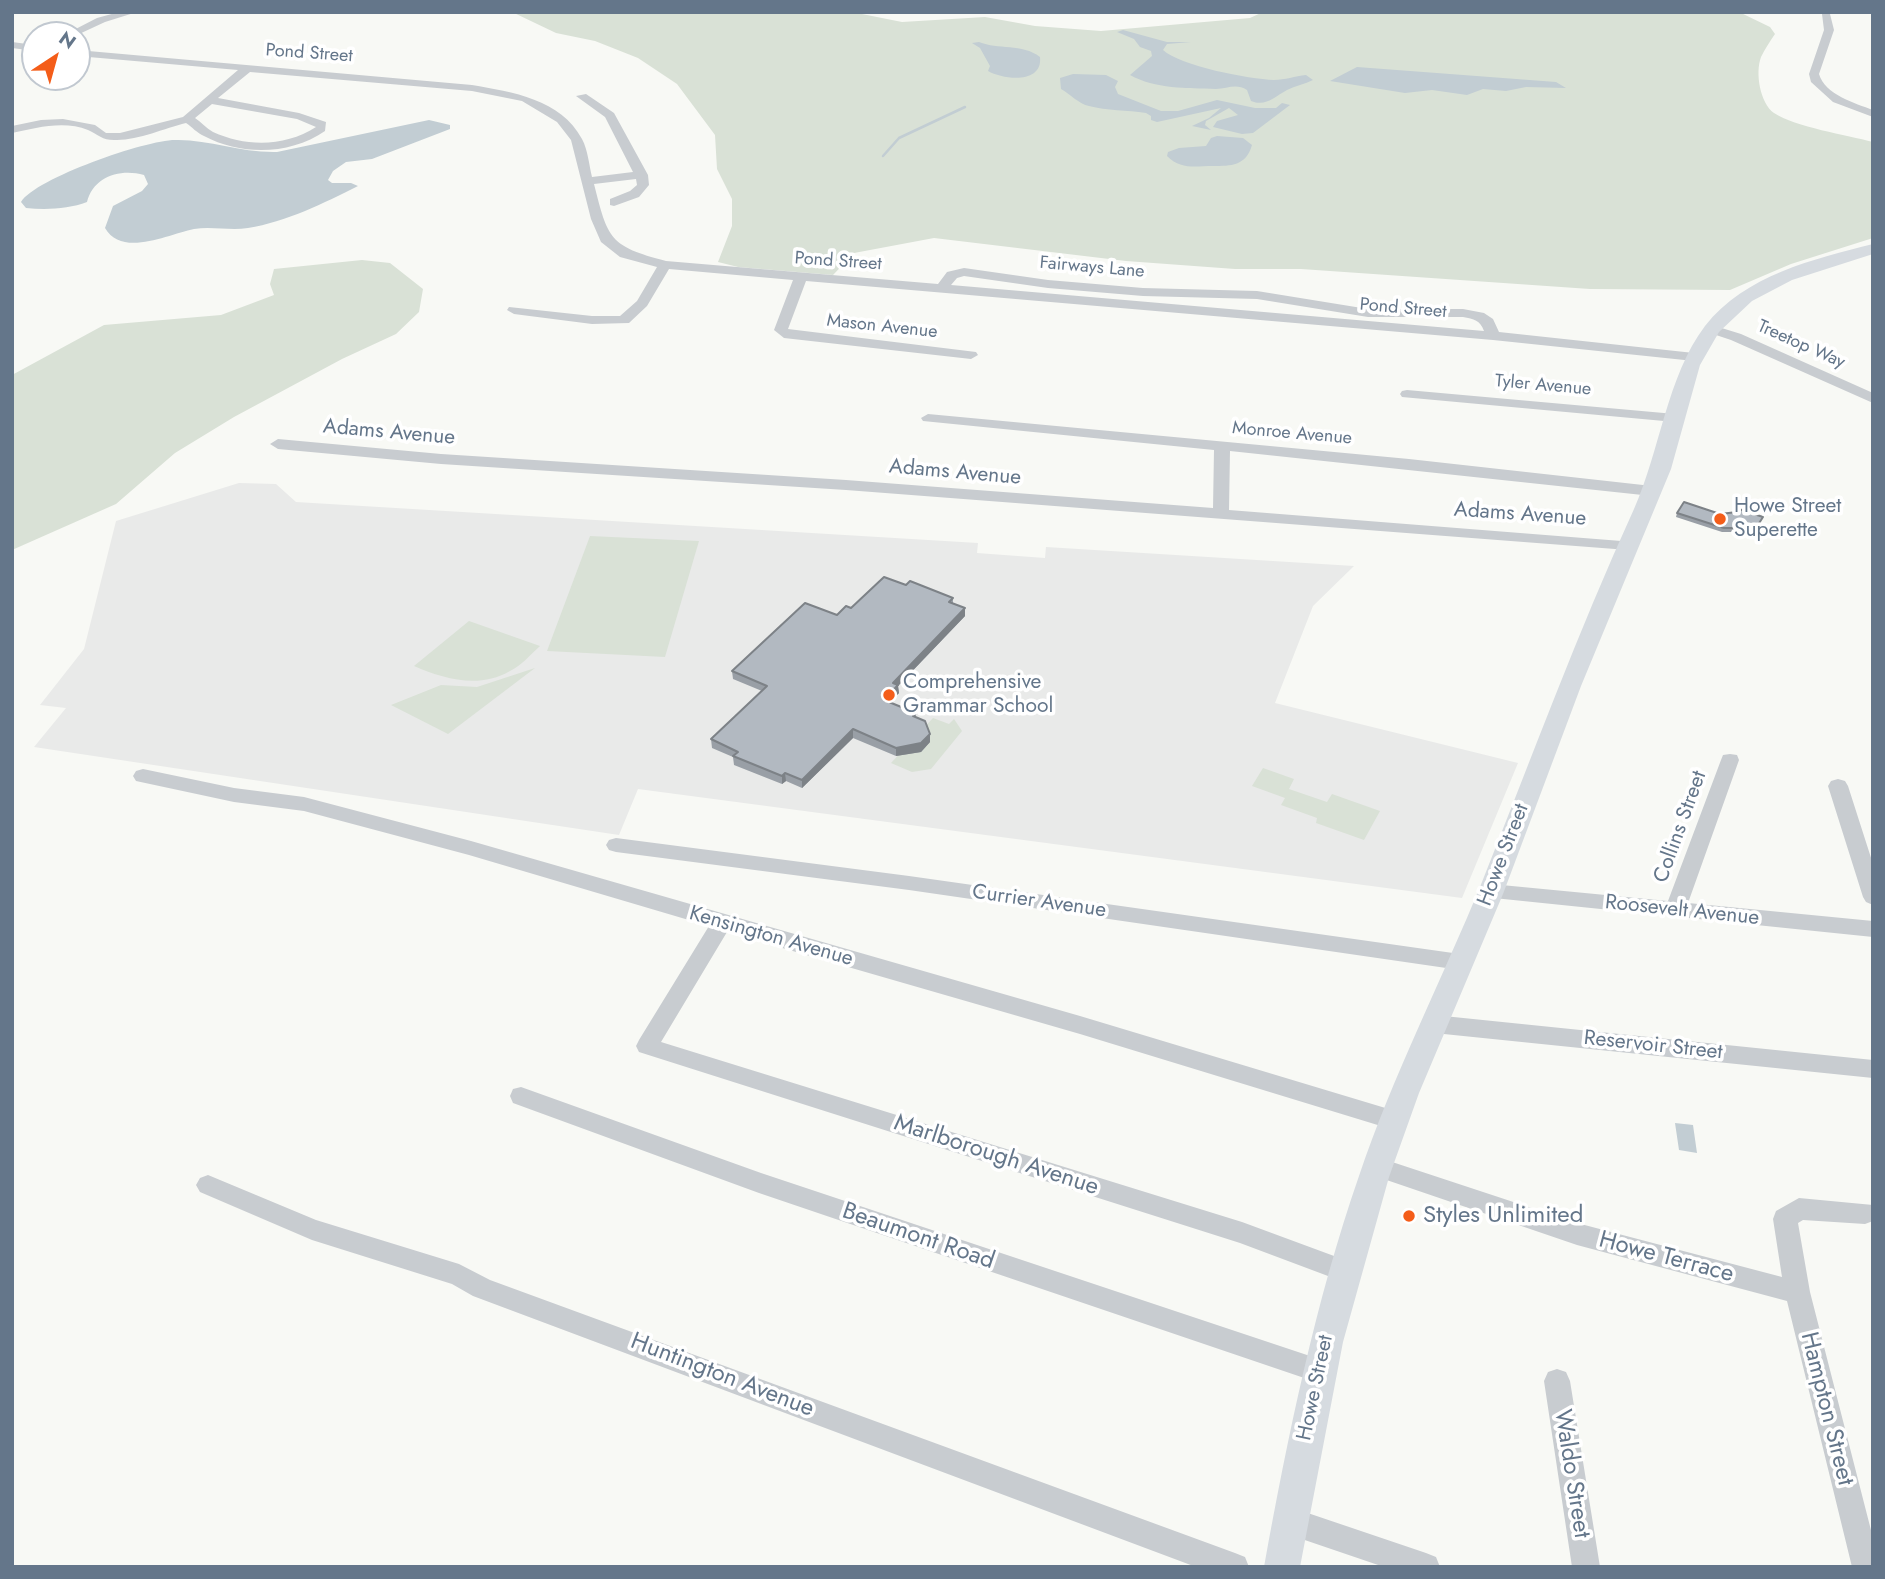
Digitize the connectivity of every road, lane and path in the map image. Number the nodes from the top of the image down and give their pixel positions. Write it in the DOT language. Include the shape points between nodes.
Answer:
graph roads {
  1 [pos="132,12"];
  2 [pos="1826,16"];
  3 [pos="91,25"];
  4 [pos="91,54"];
  5 [pos="246,69"];
  6 [pos="582,96"];
  7 [pos="210,100"];
  8 [pos="1873,114"];
  9 [pos="187,119"];
  10 [pos="12,130"];
  11 [pos="642,175"];
  12 [pos="587,181"];
  13 [pos="614,202"];
  14 [pos="1873,249"];
  15 [pos="665,265"];
  16 [pos="800,278"];
  17 [pos="941,289"];
  18 [pos="1247,295"];
  19 [pos="514,310"];
  20 [pos="1244,315"];
  21 [pos="1712,329"];
  22 [pos="1493,336"];
  23 [pos="971,355"];
  24 [pos="1694,357"];
  25 [pos="1407,394"];
  26 [pos="1873,398"];
  27 [pos="928,418"];
  28 [pos="1675,418"];
  29 [pos="278,443"];
  30 [pos="1222,448"];
  31 [pos="1652,491"];
  32 [pos="1221,514"];
  33 [pos="1628,545"];
  34 [pos="1730,760"];
  35 [pos="143,776"];
  36 [pos="1838,786"];
  37 [pos="616,845"];
  38 [pos="1491,892"];
  39 [pos="1873,897"];
  40 [pos="1675,910"];
  41 [pos="721,924"];
  42 [pos="1873,929"];
  43 [pos="1460,962"];
  44 [pos="1434,1024"];
  45 [pos="1873,1069"];
  46 [pos="521,1096"];
  47 [pos="1394,1120"];
  48 [pos="1377,1167"];
  49 [pos="208,1185"];
  50 [pos="1865,1213"];
  51 [pos="1343,1272"];
  52 [pos="1797,1292"];
  53 [pos="1319,1371"];
  54 [pos="1557,1381"];
  55 [pos="1290,1521"];
  56 [pos="1236,1567"];
  57 [pos="1282,1567"];
  58 [pos="1426,1567"];
  59 [pos="1586,1567"];
  60 [pos="1866,1567"];
  1 -- 3 [label="street"];
  2 -- 8 [label="street" via="1829,30 1814,74 1816,82 1837,100"];
  4 -- 5 [label="street, Pond Street"];
  5 -- 7 [label="street"];
  5 -- 12 [label="street, Pond Street" via="472,88 525,98 549,110 572,131"];
  6 -- 11 [label="street" via="607,112"];
  7 -- 9 [label="street"];
  7 -- 9 [label="street" via="307,118 322,124 321,129 287,146 262,146 213,136"];
  9 -- 10 [label="street" via="120,137 63,122"];
  11 -- 12 [label="street"];
  11 -- 13 [label="street" via="640,190"];
  12 -- 15 [label="street, Pond Street" via="597,219 611,244 634,258"];
  14 -- 21 [label="main road, Howe Street" via="1768,286 1739,303"];
  15 -- 16 [label="street, Pond Street"];
  15 -- 19 [label="street" via="642,303 624,320"];
  16 -- 17 [label="street, Pond Street"];
  16 -- 23 [label="street, Mason Avenue" via="781,330 789,335"];
  17 -- 18 [label="street, Fairways Lane" via="952,275 964,272 1143,292"];
  17 -- 20 [label="street, Pond Street"];
  18 -- 20 [label="street"];
  18 -- 22 [label="street, Fairways Lane" via="1368,313 1472,314 1488,322"];
  20 -- 22 [label="street, Pond Street"];
  21 -- 24 [label="main road, Howe Street"];
  21 -- 26 [label="street, Treetop Way"];
  22 -- 24 [label="street, Pond Street"];
  24 -- 28 [label="main road, Howe Street"];
  25 -- 28 [label="street, Tyler Avenue"];
  27 -- 30 [label="street, Monroe Avenue"];
  28 -- 31 [label="main road, Howe Street"];
  29 -- 32 [label="street, Adams Avenue" via="441,459"];
  30 -- 31 [label="street, Monroe Avenue"];
  30 -- 32 [label="street"];
  31 -- 33 [label="main road, Howe Street"];
  32 -- 33 [label="street, Adams Avenue"];
  33 -- 38 [label="main road, Howe Street"];
  34 -- 40 [label="street, Collins Street"];
  35 -- 41 [label="street, Kensington Avenue" via="368,820"];
  36 -- 39 [label="street"];
  37 -- 43 [label="street, Currier Avenue"];
  38 -- 40 [label="street, Roosevelt Avenue"];
  38 -- 43 [label="main road, Howe Street"];
  40 -- 42 [label="street, Roosevelt Avenue"];
  41 -- 47 [label="street, Kensington Avenue"];
  41 -- 51 [label="street, Marlborough Avenue" via="647,1046 1242,1233"];
  43 -- 44 [label="main road, Howe Street"];
  44 -- 45 [label="street, Reservoir Street"];
  44 -- 47 [label="main road, Howe Street"];
  46 -- 53 [label="street, Beaumont Road" via="759,1183"];
  47 -- 48 [label="main road, Howe Street"];
  48 -- 51 [label="main road, Howe Street"];
  48 -- 52 [label="street, Howe Terrace" via="1577,1234"];
  49 -- 56 [label="street, Huntington Avenue" via="312,1229 459,1275 482,1288"];
  50 -- 52 [label="street, Hampton Street" via="1800,1209 1785,1219"];
  51 -- 53 [label="main road, Howe Street"];
  52 -- 60 [label="street, Hampton Street"];
  53 -- 55 [label="main road, Howe Street"];
  54 -- 59 [label="street, Waldo Street"];
  55 -- 57 [label="main road, Howe Street"];
  55 -- 58 [label="street"];
}
